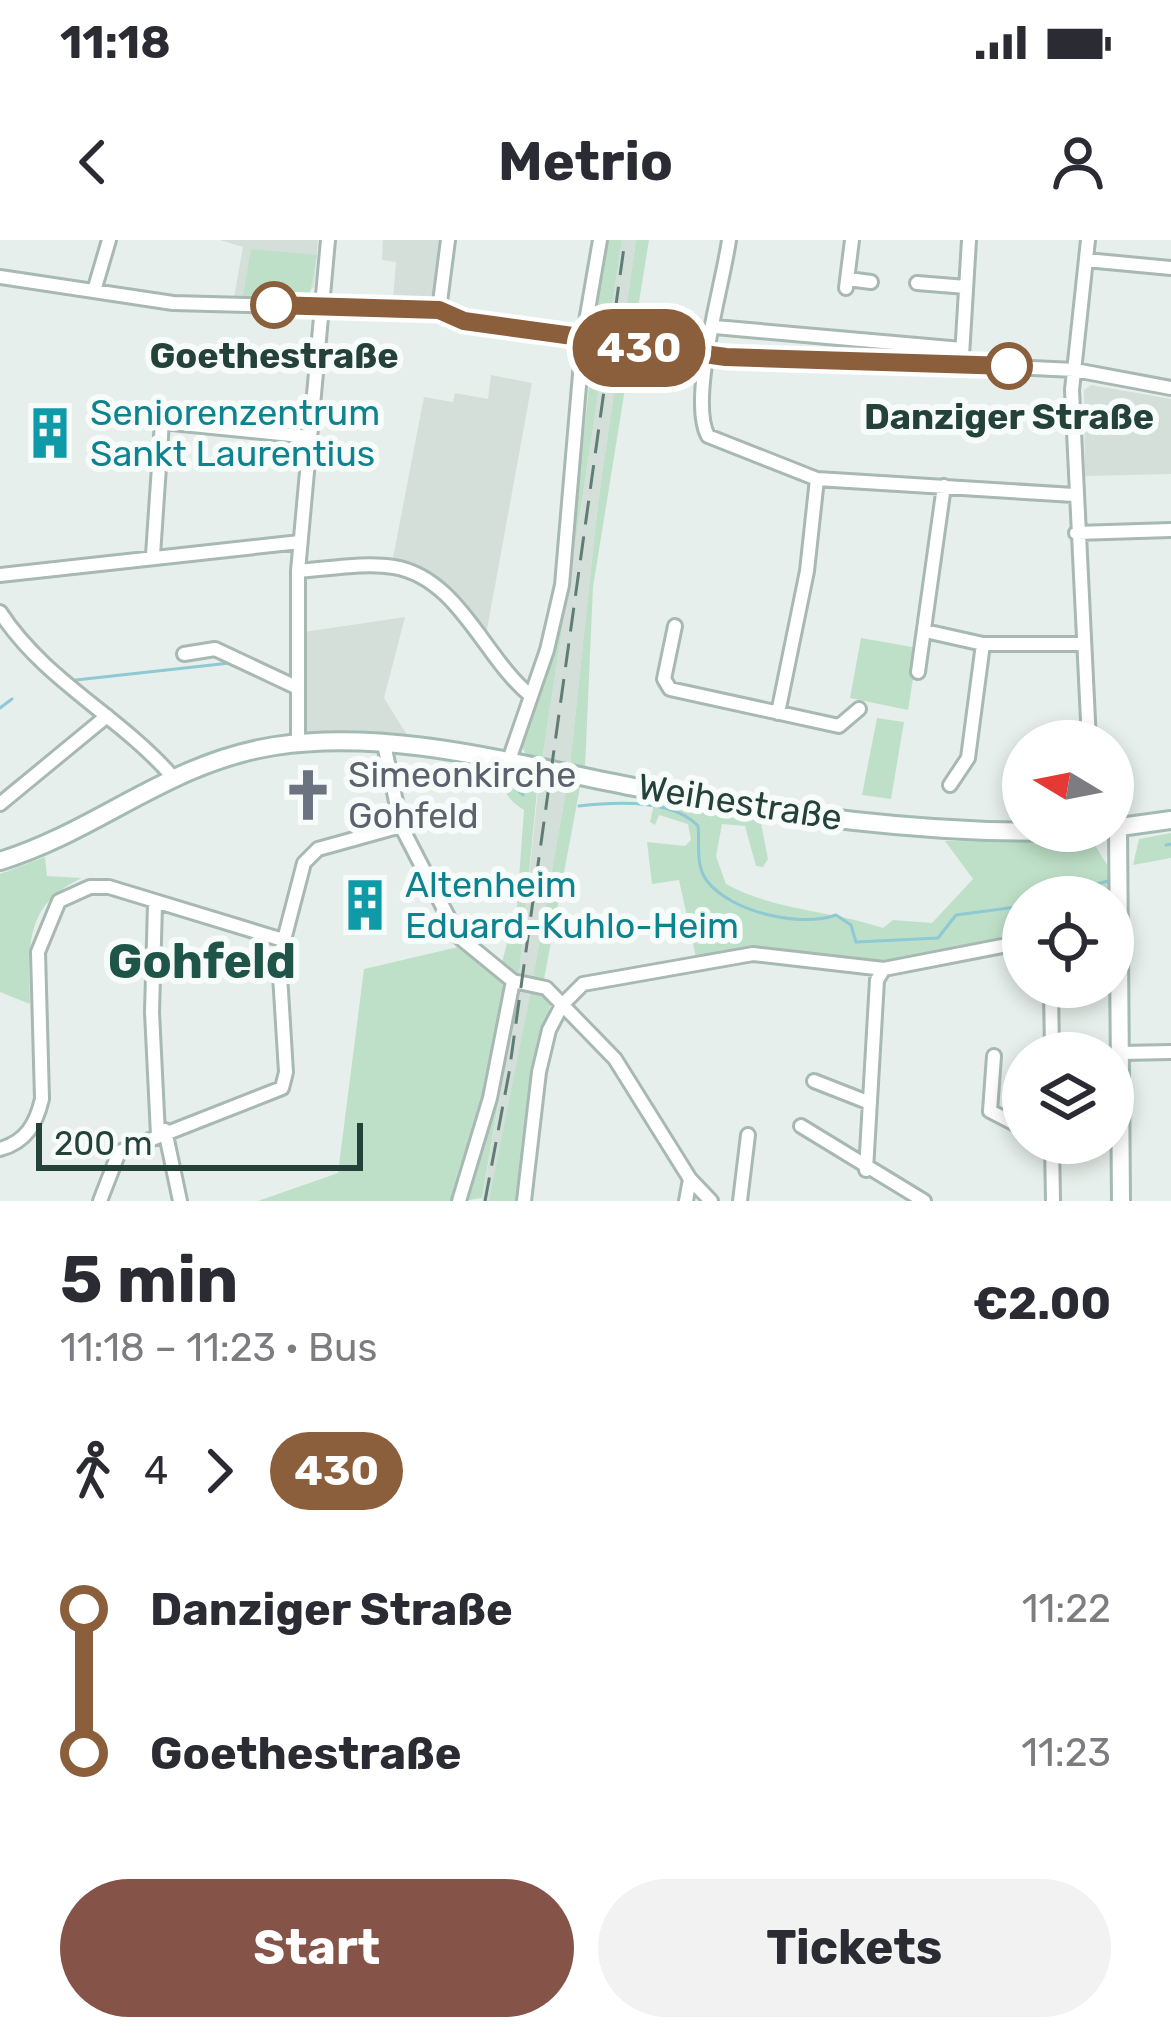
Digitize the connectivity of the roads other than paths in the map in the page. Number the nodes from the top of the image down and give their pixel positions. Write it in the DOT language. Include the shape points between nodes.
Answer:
graph roads {
  1 [pos="109,240"];
  2 [pos="328,240"];
  3 [pos="448,240"];
  4 [pos="600,240"];
  5 [pos="729,240"];
  6 [pos="852,240"];
  7 [pos="969,240"];
  8 [pos="1088,240"];
  9 [pos="1086,260"];
  10 [pos="1171,268"];
  11 [pos="0,277"];
  12 [pos="872,282"];
  13 [pos="917,283"];
  14 [pos="966,286"];
  15 [pos="94,292"];
  16 [pos="322,306"];
  17 [pos="439,310"];
  18 [pos="716,327"];
  19 [pos="583,339"];
  20 [pos="709,353"];
  21 [pos="962,356"];
  22 [pos="1075,370"];
  23 [pos="1171,388"];
  24 [pos="310,436"];
  25 [pos="818,479"];
  26 [pos="944,486"];
  27 [pos="1074,495"];
  28 [pos="1171,530"];
  29 [pos="1076,533"];
  30 [pos="300,542"];
  31 [pos="153,555"];
  32 [pos="298,571"];
  33 [pos="0,575"];
  34 [pos="0,612"];
  35 [pos="675,626"];
  36 [pos="925,631"];
  37 [pos="983,644"];
  38 [pos="1081,644"];
  39 [pos="184,654"];
  40 [pos="918,672"];
  41 [pos="296,687"];
  42 [pos="530,695"];
  43 [pos="859,709"];
  44 [pos="778,713"];
  45 [pos="107,716"];
  46 [pos="1087,720"];
  47 [pos="298,744"];
  48 [pos="384,744"];
  49 [pos="508,763"];
  50 [pos="170,775"];
  51 [pos="950,785"];
  52 [pos="0,803"];
  53 [pos="1171,820"];
  54 [pos="1134,825"];
  55 [pos="400,826"];
  56 [pos="1002,827"];
  57 [pos="1117,852"];
  58 [pos="0,861"];
  59 [pos="155,904"];
  60 [pos="283,940"];
  61 [pos="1002,945"];
  62 [pos="884,969"];
  63 [pos="513,981"];
  64 [pos="562,1005"];
  65 [pos="1121,1032"];
  66 [pos="1171,1052"];
  67 [pos="1134,1053"];
  68 [pos="994,1056"];
  69 [pos="814,1081"];
  70 [pos="870,1103"];
  71 [pos="1002,1117"];
  72 [pos="801,1126"];
  73 [pos="162,1132"];
  74 [pos="748,1135"];
  75 [pos="0,1149"];
  76 [pos="1052,1164"];
  77 [pos="1121,1164"];
  78 [pos="866,1170"];
  79 [pos="690,1179"];
  80 [pos="100,1201"];
  81 [pos="180,1201"];
  82 [pos="459,1201"];
  83 [pos="524,1201"];
  84 [pos="686,1201"];
  85 [pos="711,1201"];
  86 [pos="740,1201"];
  87 [pos="923,1201"];
  88 [pos="1053,1201"];
  89 [pos="1121,1201"];
  1 -- 15 [label="street"];
  2 -- 16 [label="street"];
  3 -- 17 [label="street"];
  4 -- 19 [label="street"];
  5 -- 18 [label="street"];
  6 -- 12 [label="street" via="847,284"];
  7 -- 14 [label="street"];
  8 -- 9 [label="street"];
  9 -- 10 [label="street"];
  9 -- 22 [label="street"];
  11 -- 15 [label="street"];
  13 -- 14 [label="street"];
  14 -- 21 [label="street"];
  15 -- 16 [label="street" via="173,304"];
  16 -- 17 [label="street"];
  16 -- 24 [label="street"];
  17 -- 19 [label="street"];
  18 -- 20 [label="street"];
  18 -- 21 [label="street"];
  19 -- 20 [label="street, bridge"];
  19 -- 42 [label="street" via="562,585"];
  20 -- 21 [label="street"];
  20 -- 25 [label="street" via="708,436"];
  21 -- 22 [label="street"];
  22 -- 23 [label="street"];
  22 -- 27 [label="street"];
  24 -- 30 [label="street"];
  24 -- 31 [label="street" via="162,422"];
  25 -- 26 [label="street"];
  25 -- 44 [label="street"];
  26 -- 27 [label="street"];
  26 -- 36 [label="street"];
  27 -- 29 [label="street"];
  28 -- 29 [label="street"];
  29 -- 38 [label="street"];
  30 -- 31 [label="street"];
  30 -- 32 [label="street"];
  31 -- 33 [label="street"];
  32 -- 41 [label="street"];
  32 -- 42 [label="street" via="390,566 423,577"];
  34 -- 45 [label="street" via="22,646"];
  35 -- 44 [label="street" via="664,679 670,689"];
  36 -- 37 [label="street"];
  36 -- 40 [label="street"];
  37 -- 38 [label="street"];
  37 -- 51 [label="street" via="968,758"];
  38 -- 46 [label="street"];
  39 -- 41 [label="street" via="215,649"];
  41 -- 47 [label="street"];
  42 -- 49 [label="street"];
  43 -- 44 [label="street" via="839,726"];
  45 -- 50 [label="street"];
  45 -- 52 [label="street"];
  47 -- 48 [label="main road, Weihestraße"];
  47 -- 50 [label="main road, Weihestraße"];
  48 -- 49 [label="main road, Weihestraße"];
  48 -- 55 [label="street"];
  49 -- 56 [label="main road, Weihestraße" via="849,820"];
  50 -- 58 [label="main road, Weihestraße" via="66,836"];
  53 -- 54 [label="main road"];
  55 -- 60 [label="street" via="308,856"];
  55 -- 63 [label="street" via="458,937"];
  57 -- 65 [label="main road"];
  59 -- 60 [label="street"];
  59 -- 73 [label="street" via="152,1012"];
  59 -- 75 [label="street" via="109,887 58,901 38,952 37,1121 16,1145"];
  60 -- 73 [label="street" via="282,1088"];
  61 -- 62 [label="street"];
  62 -- 64 [label="street" via="753,953 583,984"];
  62 -- 70 [label="street"];
  63 -- 64 [label="street" via="547,988"];
  63 -- 82 [label="street"];
  64 -- 79 [label="street" via="615,1059"];
  64 -- 83 [label="street" via="538,1072"];
  66 -- 67 [label="street"];
  68 -- 71 [label="street" via="990,1111"];
  69 -- 70 [label="street"];
  70 -- 78 [label="street"];
  72 -- 78 [label="street"];
  73 -- 80 [label="street" via="119,1152"];
  73 -- 81 [label="street"];
  74 -- 86 [label="street"];
  76 -- 88 [label="street"];
  77 -- 89 [label="main road"];
  78 -- 87 [label="street"];
  79 -- 84 [label="street"];
  79 -- 85 [label="street"];
}
